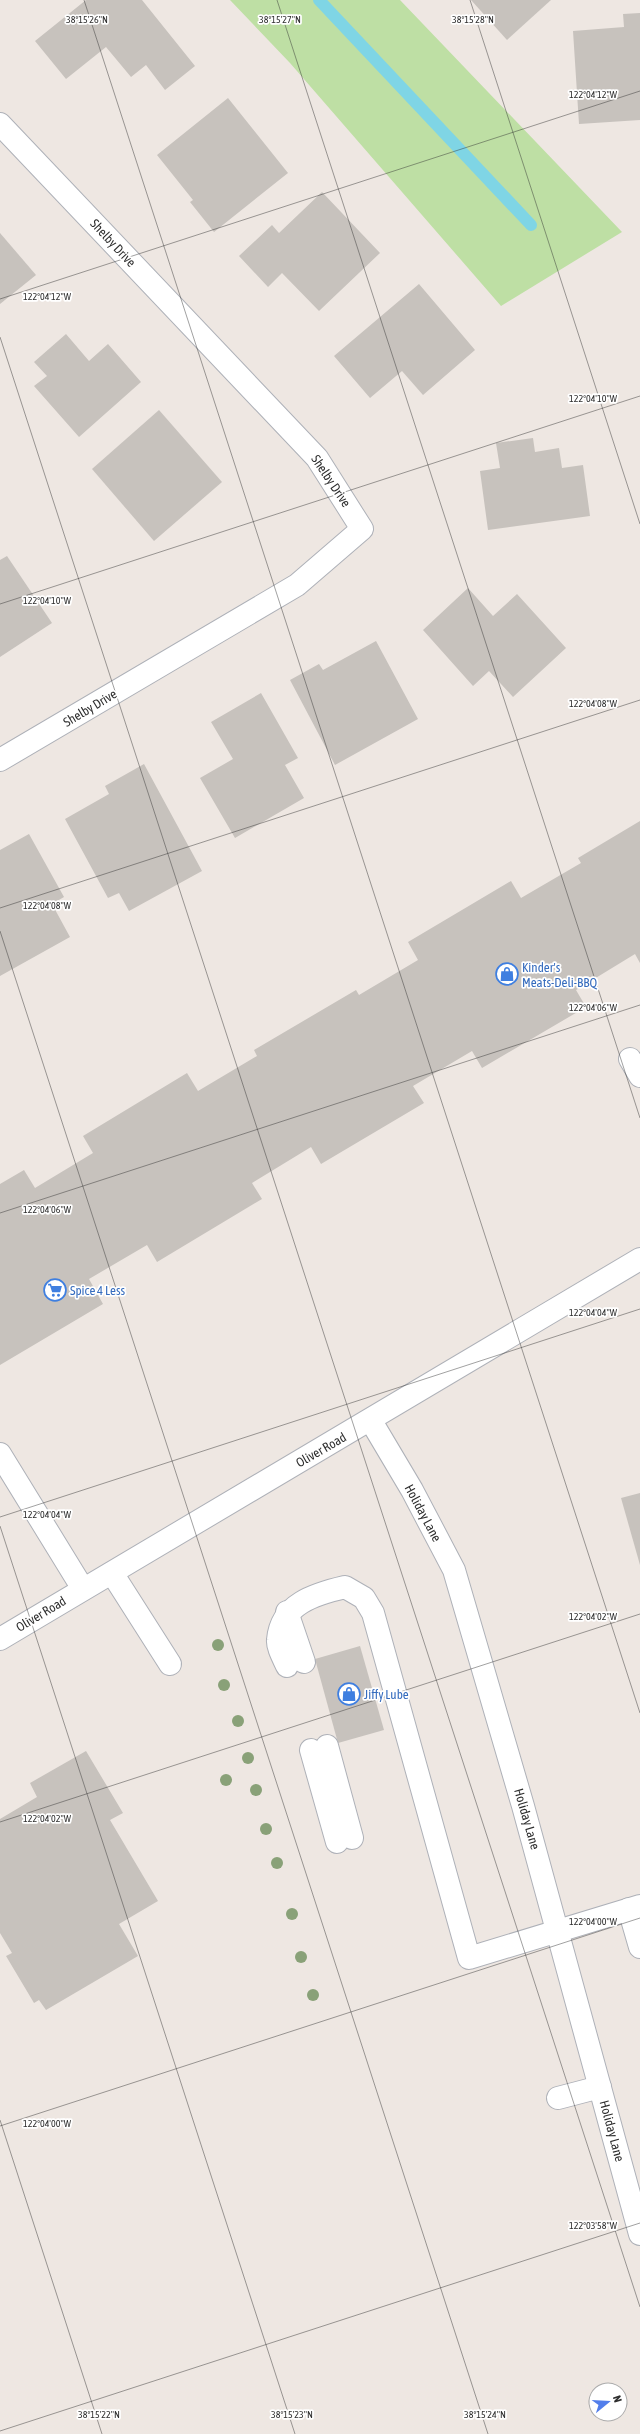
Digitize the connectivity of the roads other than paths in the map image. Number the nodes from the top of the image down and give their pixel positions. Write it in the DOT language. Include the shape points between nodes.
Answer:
graph roads {
  1 [pos="0,124"];
  2 [pos="0,760"];
  3 [pos="640,1259"];
  4 [pos="371,1421"];
  5 [pos="0,1454"];
  6 [pos="112,1573"];
  7 [pos="83,1589"];
  8 [pos="0,1639"];
  9 [pos="170,1664"];
  10 [pos="295,1664"];
  11 [pos="319,1748"];
  12 [pos="344,1840"];
  13 [pos="635,1908"];
  14 [pos="558,1931"];
  15 [pos="640,1947"];
  16 [pos="600,2087"];
  17 [pos="558,2098"];
  18 [pos="640,2234"];
  1 -- 2 [label="street, Shelby Drive" via="317,458 362,529 297,585"];
  3 -- 4 [label="street, Oliver Road"];
  4 -- 6 [label="street, Oliver Road"];
  4 -- 14 [label="street, Holiday Lane" via="412,1490 454,1570"];
  5 -- 7 [label="street"];
  6 -- 7 [label="street, Oliver Road"];
  6 -- 9 [label="street"];
  7 -- 8 [label="street, Oliver Road"];
  10 -- 14 [label="street" via="277,1641 287,1612 316,1594 345,1587 364,1598 373,1613 469,1958"];
  11 -- 12 [label="street"];
  13 -- 14 [label="street"];
  13 -- 15 [label="street"];
  14 -- 16 [label="street, Holiday Lane"];
  16 -- 17 [label="street"];
  16 -- 18 [label="street, Holiday Lane"];
}
